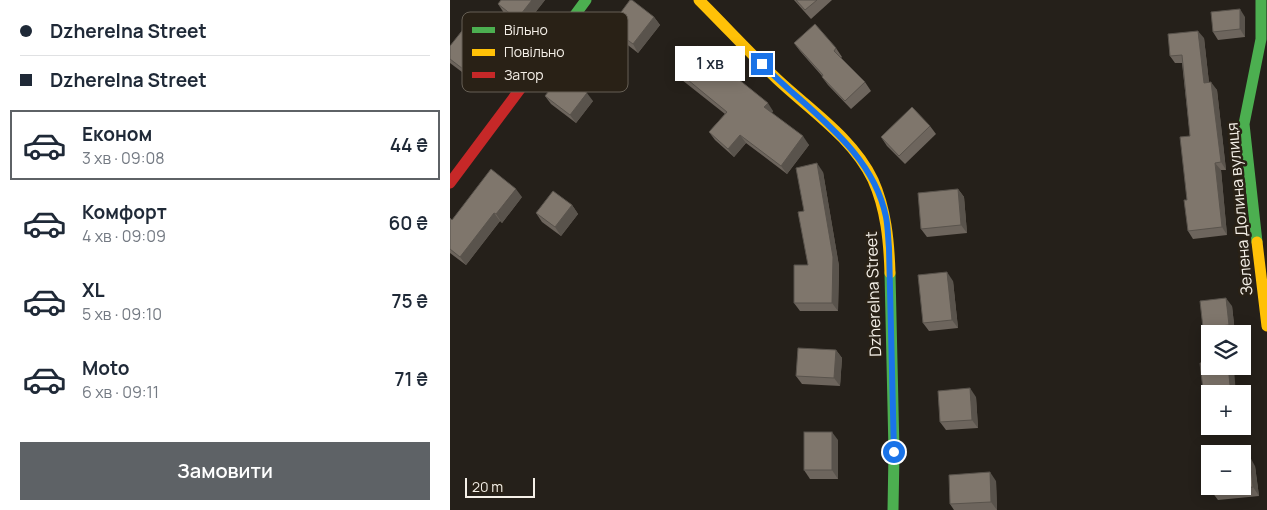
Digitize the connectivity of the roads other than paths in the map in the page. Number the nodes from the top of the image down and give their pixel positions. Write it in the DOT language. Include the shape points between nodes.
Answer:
graph roads {
  1 [pos="586,0"];
  2 [pos="699,0"];
  3 [pos="1261,0"];
  4 [pos="577,12"];
  5 [pos="518,92"];
  6 [pos="450,183"];
  7 [pos="1267,326"];
  8 [pos="893,510"];
  1 -- 4 [label="street"];
  2 -- 8 [label="street, Dzherelna Street" via="775,77 852,148 868,171 878,194 886,217 889,248"];
  3 -- 7 [label="street, Зелена Долина вулиця" via="1261,38 1244,124"];
  5 -- 6 [label="street"];
}
